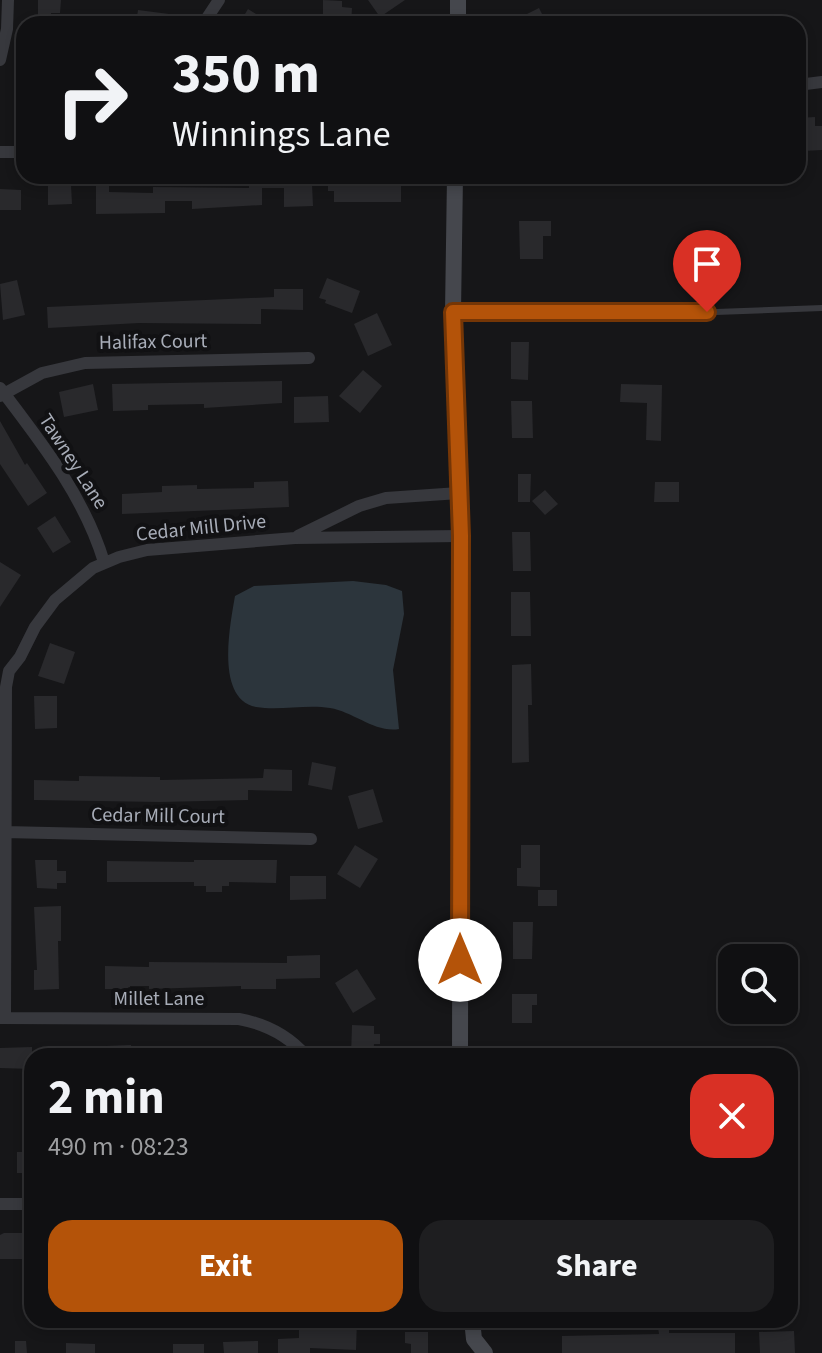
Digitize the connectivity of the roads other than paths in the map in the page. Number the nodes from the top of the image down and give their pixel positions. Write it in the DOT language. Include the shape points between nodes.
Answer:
graph roads {
  1 [pos="8,0"];
  2 [pos="0,60"];
  3 [pos="455,184"];
  4 [pos="822,308"];
  5 [pos="453,312"];
  6 [pos="309,358"];
  7 [pos="1,392"];
  8 [pos="459,493"];
  9 [pos="461,536"];
  10 [pos="295,538"];
  11 [pos="104,562"];
  12 [pos="5,832"];
  13 [pos="311,839"];
  14 [pos="2,1018"];
  15 [pos="298,1048"];
  16 [pos="460,1048"];
  17 [pos="0,1204"];
  18 [pos="24,1204"];
  19 [pos="470,1346"];
  20 [pos="485,1353"];
  1 -- 2 [label="street"];
  3 -- 5 [label="main road"];
  4 -- 5 [label="lane" via="661,314"];
  5 -- 8 [label="main road"];
  6 -- 7 [label="street, Halifax Court" via="85,363 42,373"];
  7 -- 11 [label="street, Tawney Lane" via="79,499"];
  8 -- 9 [label="main road"];
  8 -- 10 [label="street" via="386,498"];
  9 -- 10 [label="street, Cedar Mill Drive"];
  9 -- 16 [label="main road"];
  10 -- 11 [label="street, Cedar Mill Drive" via="147,550"];
  11 -- 12 [label="street, Cedar Mill Drive" via="55,600 9,671 4,705"];
  12 -- 13 [label="street, Cedar Mill Court"];
  12 -- 14 [label="street, Cedar Mill Drive"];
  14 -- 15 [label="street, Millet Lane" via="239,1019 273,1029"];
  17 -- 18 [label="street"];
  19 -- 20 [label="main road"];
}
